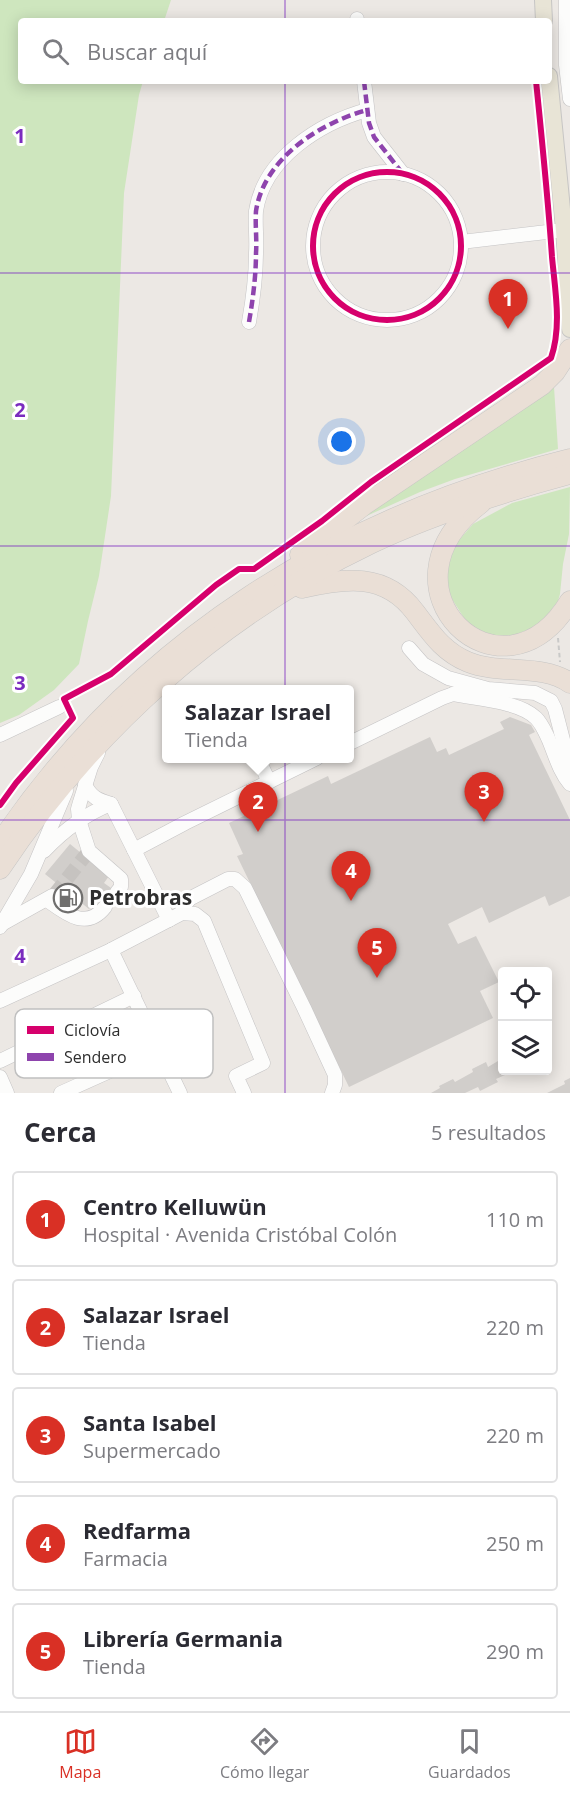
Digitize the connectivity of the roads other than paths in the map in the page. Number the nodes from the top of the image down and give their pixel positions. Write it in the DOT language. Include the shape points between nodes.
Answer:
graph roads {
  1 [pos="566,0"];
  2 [pos="364,84"];
  3 [pos="550,84"];
  4 [pos="570,99"];
  5 [pos="367,110"];
  6 [pos="402,174"];
  7 [pos="564,230"];
  8 [pos="460,242"];
  9 [pos="249,322"];
  10 [pos="570,329"];
  11 [pos="570,349"];
  12 [pos="566,468"];
  13 [pos="487,498"];
  14 [pos="272,590"];
  15 [pos="570,601"];
  16 [pos="409,648"];
  17 [pos="565,680"];
  18 [pos="488,689"];
  19 [pos="453,694"];
  20 [pos="59,707"];
  21 [pos="0,735"];
  22 [pos="106,735"];
  23 [pos="354,741"];
  24 [pos="260,763"];
  25 [pos="309,763"];
  26 [pos="569,763"];
  27 [pos="77,767"];
  28 [pos="269,782"];
  29 [pos="570,784"];
  30 [pos="85,785"];
  31 [pos="111,804"];
  32 [pos="79,820"];
  33 [pos="0,843"];
  34 [pos="134,850"];
  35 [pos="38,857"];
  36 [pos="0,869"];
  37 [pos="117,892"];
  38 [pos="105,907"];
  39 [pos="188,914"];
  40 [pos="169,920"];
  41 [pos="1,926"];
  42 [pos="111,950"];
  43 [pos="134,996"];
  44 [pos="0,1000"];
  45 [pos="107,1009"];
  46 [pos="140,1009"];
  47 [pos="15,1053"];
  48 [pos="0,1060"];
  49 [pos="0,1077"];
  50 [pos="94,1078"];
  51 [pos="170,1078"];
  52 [pos="176,1092"];
  53 [pos="7,1093"];
  54 [pos="61,1093"];
  55 [pos="244,1093"];
  56 [pos="332,1093"];
  1 -- 4 [label="street"];
  2 -- 5 [label="street"];
  3 -- 7 [label="main road"];
  5 -- 6 [label="street" via="374,136"];
  5 -- 9 [label="street" via="309,137 266,182 256,211 256,263"];
  6 -- 8 [label="street" via="425,183 443,199 455,219"];
  6 -- 8 [label="street" via="363,176 340,188 323,208 314,232 314,258 330,294 350,310 369,317 388,320 414,315 445,291 457,268"];
  7 -- 8 [label="street"];
  7 -- 10 [label="main road"];
  11 -- 14 [label="highway" via="542,385 364,504 308,548"];
  12 -- 13 [label="highway"];
  12 -- 14 [label="highway" via="485,483 409,511 334,546"];
  13 -- 14 [label="highway" via="372,543"];
  13 -- 15 [label="highway" via="458,525 442,551 436,578 448,613 479,640 509,646 529,641 548,628"];
  14 -- 17 [label="highway" via="337,580 372,583 400,597 434,638 458,658 490,668 542,672"];
  14 -- 22 [label="highway"];
  14 -- 33 [label="highway" via="180,646 132,688 58,767"];
  16 -- 18 [label="street" via="439,674"];
  18 -- 19 [label="street"];
  18 -- 26 [label="street" via="535,693 551,701"];
  19 -- 23 [label="street"];
  19 -- 29 [label="street" via="512,705 536,718"];
  20 -- 21 [label="street"];
  22 -- 27 [label="highway"];
  22 -- 30 [label="street"];
  24 -- 28 [label="street"];
  25 -- 28 [label="street"];
  27 -- 35 [label="street"];
  27 -- 36 [label="highway"];
  28 -- 34 [label="street"];
  30 -- 31 [label="street" via="96,799"];
  30 -- 32 [label="street"];
  31 -- 32 [label="street"];
  31 -- 34 [label="street"];
  32 -- 35 [label="street"];
  32 -- 37 [label="street" via="89,851 121,879"];
  34 -- 40 [label="street"];
  35 -- 41 [label="street"];
  38 -- 41 [label="street" via="94,916 78,919 50,898"];
  39 -- 40 [label="street"];
  39 -- 55 [label="street" via="204,921 263,1063 236,1076"];
  39 -- 56 [label="street" via="184,904 228,879 235,879 245,888 335,1075"];
  40 -- 42 [label="street"];
  42 -- 43 [label="street"];
  42 -- 44 [label="street"];
  43 -- 45 [label="street"];
  43 -- 46 [label="street"];
  47 -- 48 [label="street"];
  49 -- 53 [label="street"];
  50 -- 54 [label="street"];
  51 -- 52 [label="street"];
}
